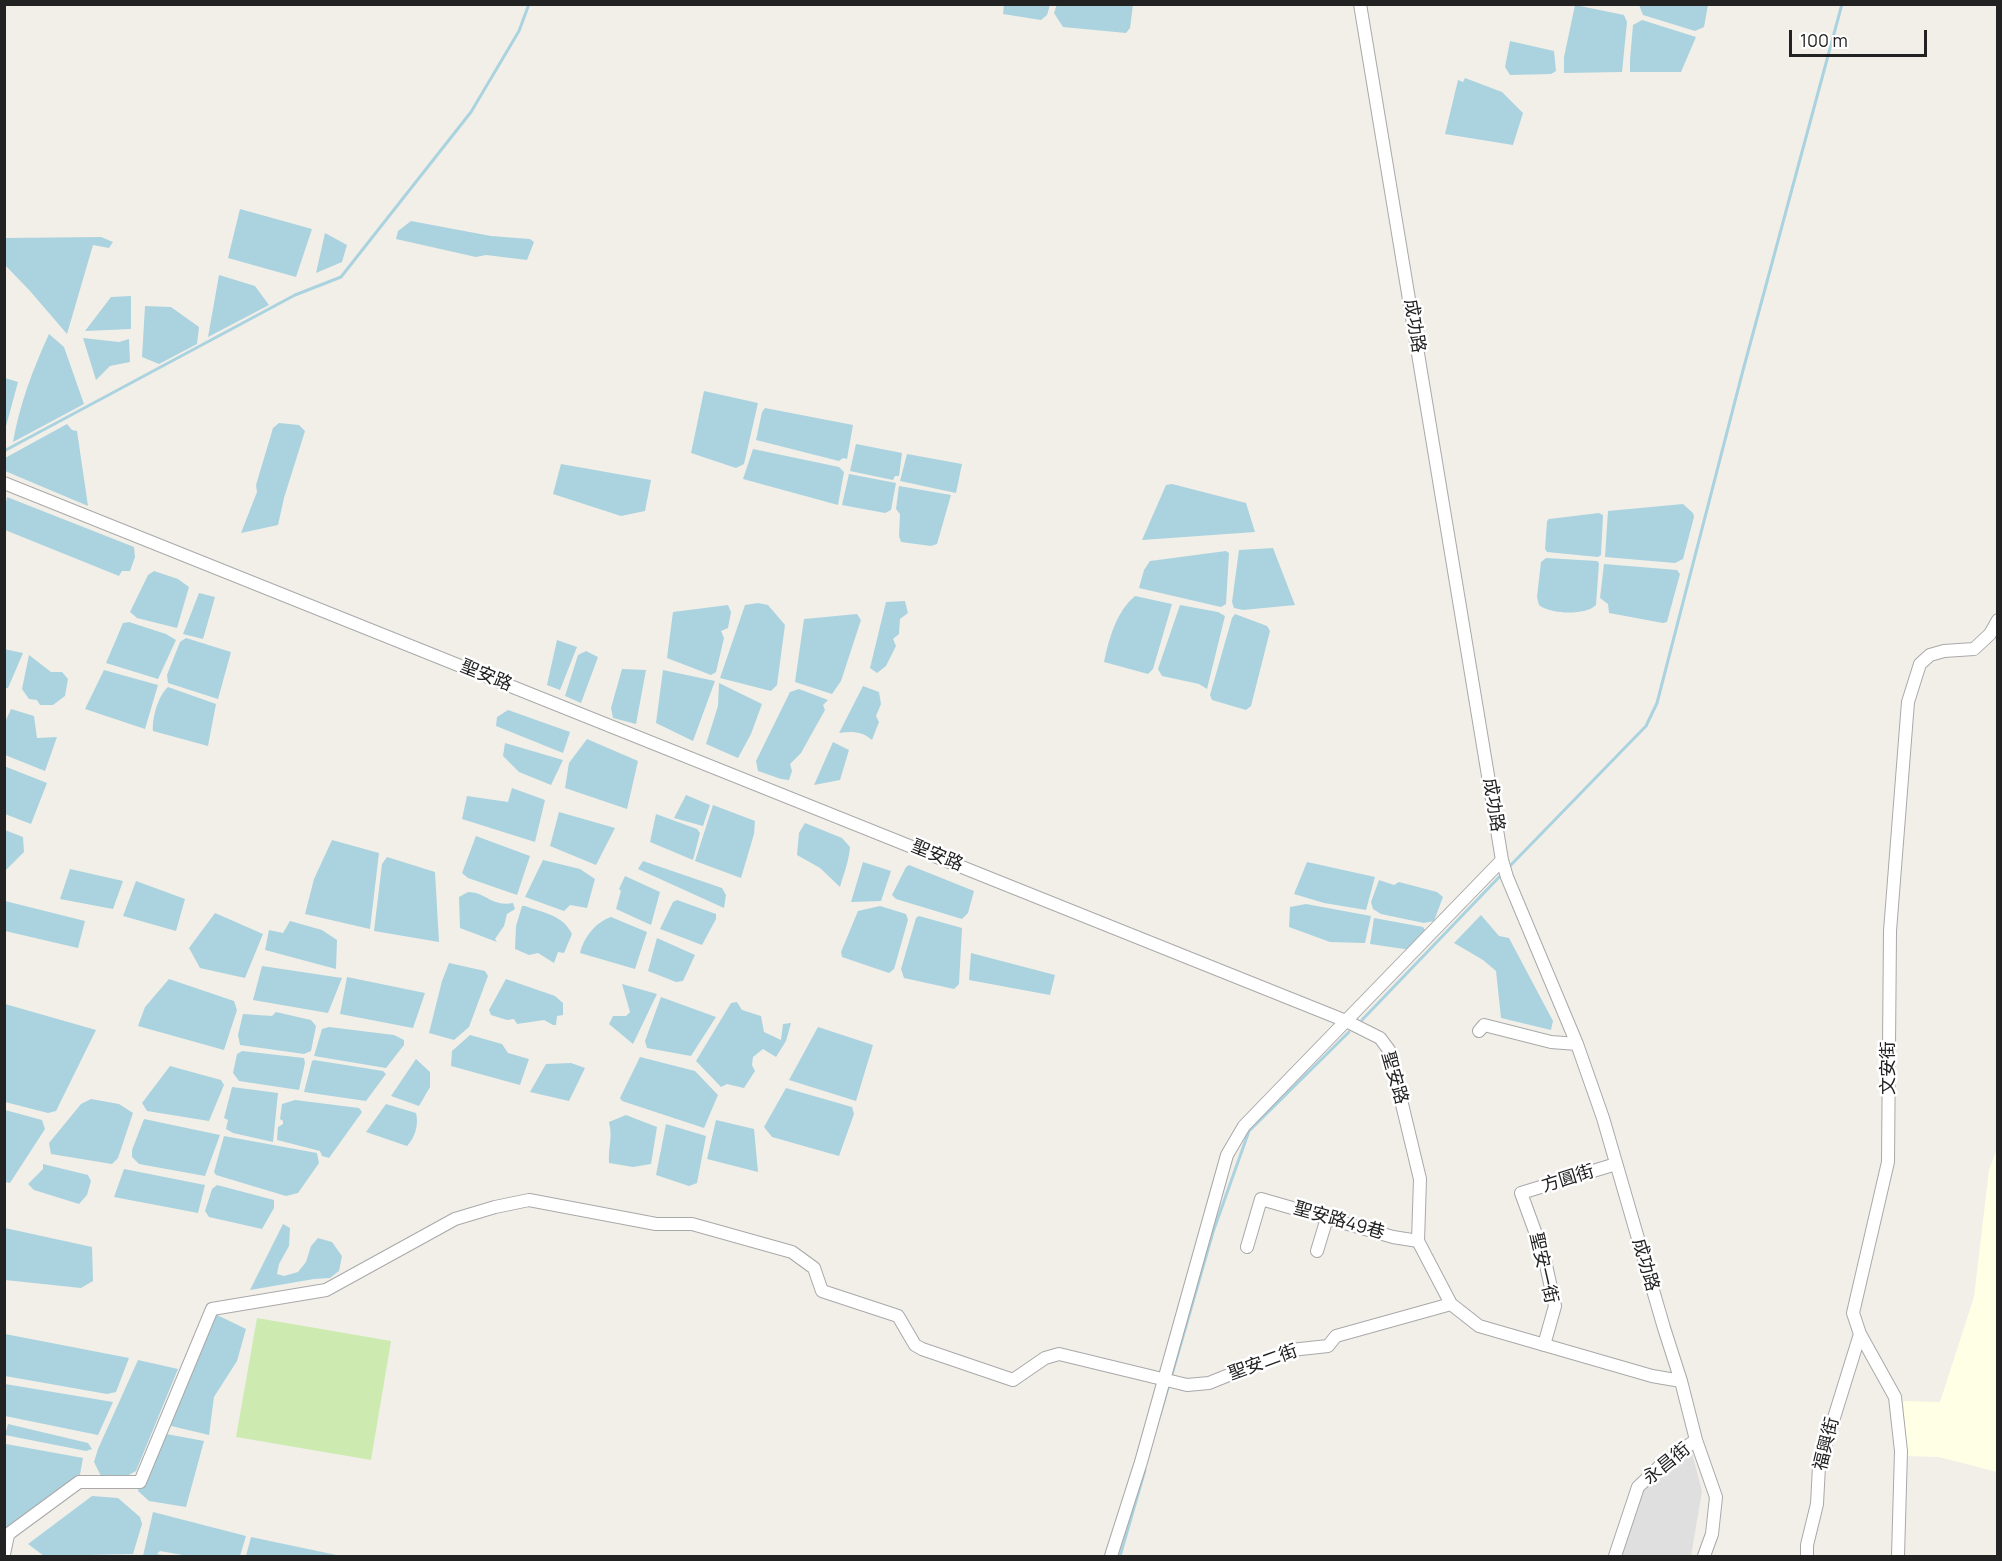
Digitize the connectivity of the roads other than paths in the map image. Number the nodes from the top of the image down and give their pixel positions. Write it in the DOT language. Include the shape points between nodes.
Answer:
graph roads {
  1 [pos="1360,4"];
  2 [pos="4,483"];
  3 [pos="1998,620"];
  4 [pos="1504,867"];
  5 [pos="1346,1021"];
  6 [pos="1479,1031"];
  7 [pos="1577,1044"];
  8 [pos="1616,1164"];
  9 [pos="1521,1193"];
  10 [pos="1327,1218"];
  11 [pos="1418,1241"];
  12 [pos="1247,1247"];
  13 [pos="1317,1251"];
  14 [pos="1451,1304"];
  15 [pos="1860,1334"];
  16 [pos="1544,1345"];
  17 [pos="1168,1380"];
  18 [pos="1682,1381"];
  19 [pos="1696,1440"];
  20 [pos="4,1554"];
  21 [pos="1111,1557"];
  22 [pos="1615,1557"];
  23 [pos="1704,1557"];
  24 [pos="1807,1557"];
  25 [pos="1898,1557"];
  1 -- 4 [label="street, 成功路"];
  2 -- 5 [label="street, 聖安路"];
  3 -- 15 [label="street, 文安街" via="1974,649 1944,651 1930,655 1920,664 1908,702 1890,931 1888,1162 1853,1312"];
  4 -- 5 [label="street"];
  4 -- 7 [label="street, 成功路"];
  5 -- 11 [label="street, 聖安路" via="1380,1038 1389,1050 1420,1179"];
  5 -- 17 [label="street" via="1244,1126 1227,1155"];
  6 -- 7 [label="street" via="1484,1025 1551,1042"];
  7 -- 8 [label="street, 成功路"];
  8 -- 9 [label="street, 方圓街"];
  8 -- 18 [label="street, 成功路"];
  9 -- 16 [label="street, 聖安一街" via="1544,1256 1555,1306"];
  10 -- 11 [label="street, 聖安路49巷"];
  10 -- 12 [label="street, 聖安路49巷" via="1261,1199"];
  10 -- 13 [label="street"];
  11 -- 14 [label="street, 聖安路"];
  14 -- 16 [label="street, 聖安路" via="1479,1326"];
  14 -- 17 [label="street, 聖安二街" via="1336,1336 1328,1346 1291,1350 1209,1383"];
  15 -- 24 [label="street, 福興街" via="1819,1466"];
  15 -- 25 [label="street, 文安街" via="1895,1397 1901,1451"];
  16 -- 18 [label="street, 聖安路"];
  17 -- 20 [label="street, 聖安二街" via="1059,1354 1045,1358 1013,1380 915,1345 897,1316 822,1291 814,1268 792,1252 692,1224 656,1224 529,1200 455,1219 326,1290 212,1309 140,1482 79,1482 11,1532"];
  17 -- 21 [label="street"];
  18 -- 19 [label="street, 成功路"];
  19 -- 22 [label="street, 永昌街" via="1638,1487"];
  19 -- 23 [label="street, 成功路" via="1716,1497 1712,1534"];
}
